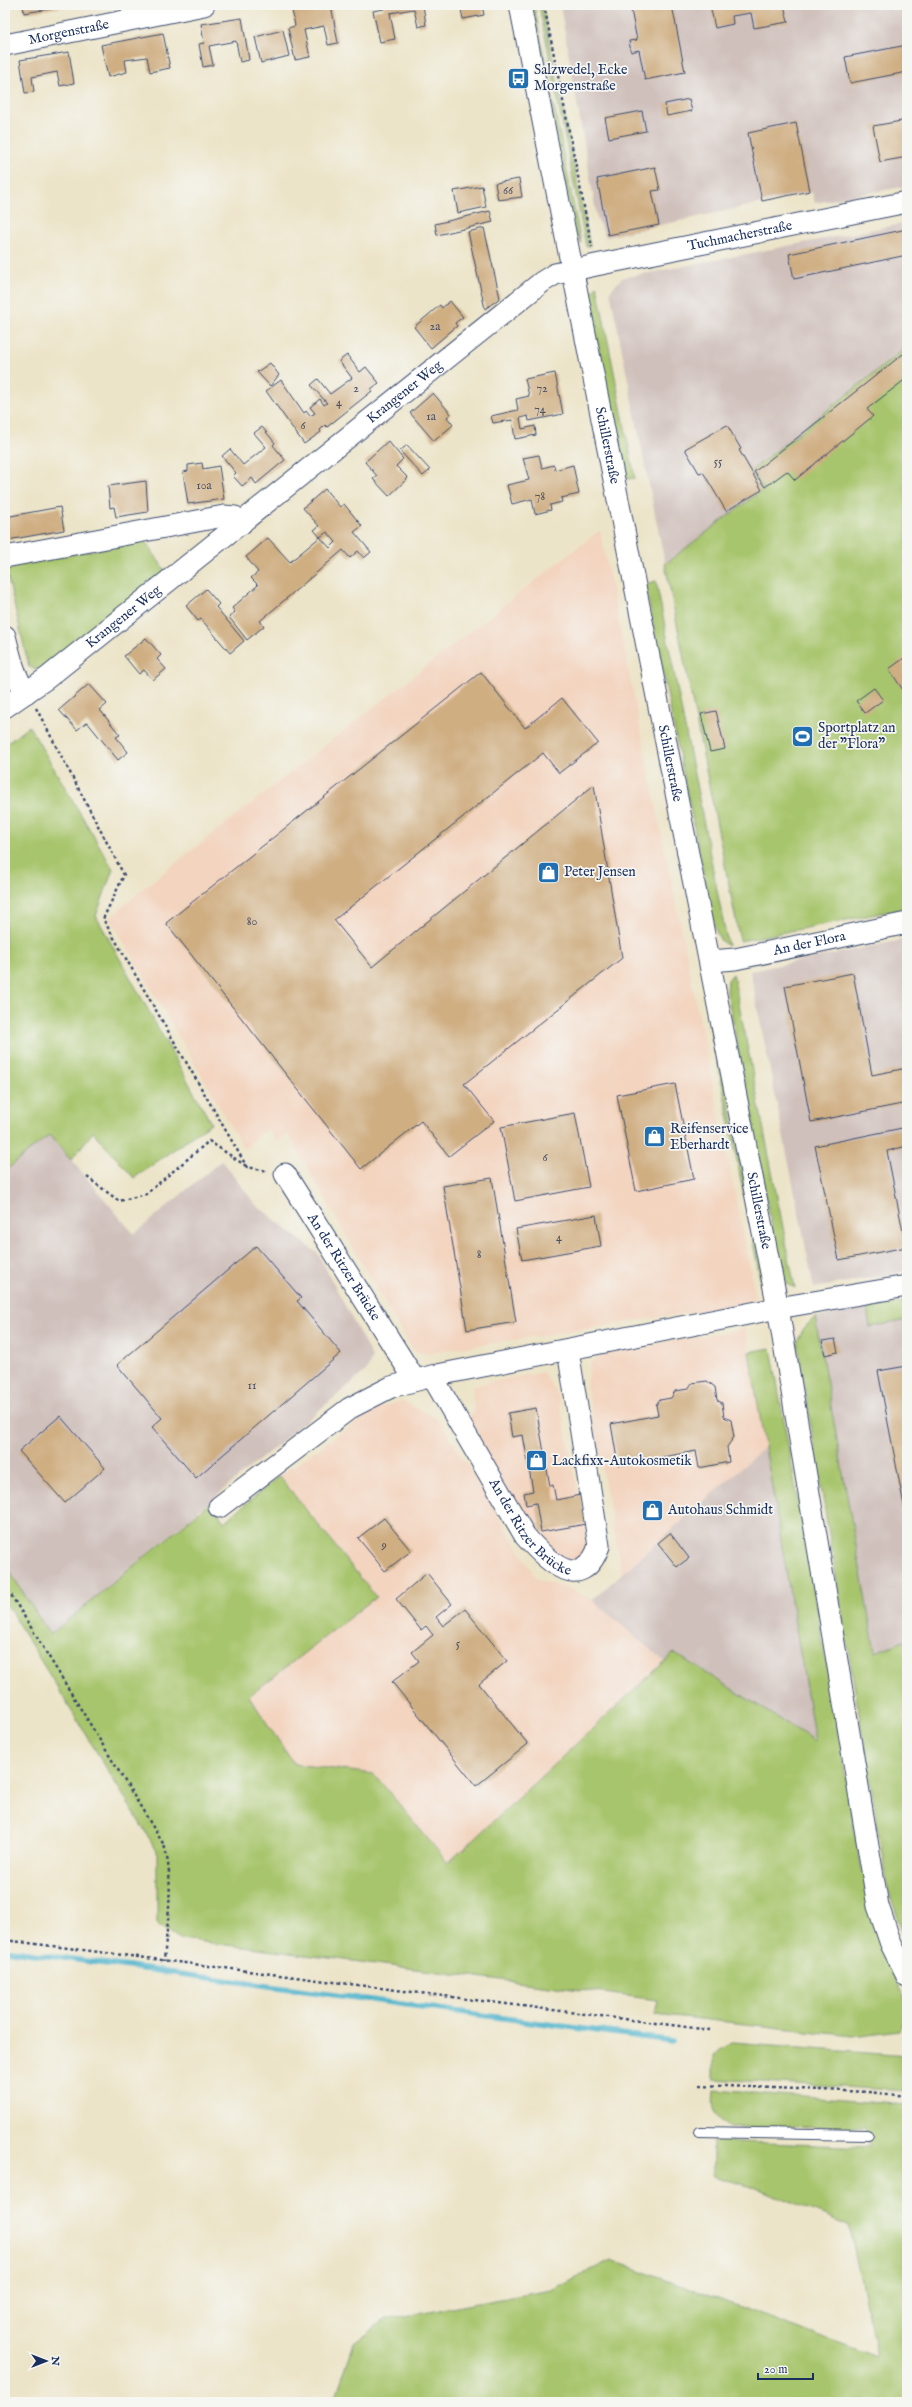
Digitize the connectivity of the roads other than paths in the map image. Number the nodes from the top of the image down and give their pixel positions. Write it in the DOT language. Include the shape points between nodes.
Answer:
graph roads {
  1 [pos="204,5"];
  2 [pos="520,5"];
  3 [pos="5,45"];
  4 [pos="907,202"];
  5 [pos="573,270"];
  6 [pos="241,524"];
  7 [pos="5,557"];
  8 [pos="5,636"];
  9 [pos="26,693"];
  10 [pos="5,707"];
  11 [pos="907,923"];
  12 [pos="711,961"];
  13 [pos="285,1174"];
  14 [pos="907,1286"];
  15 [pos="778,1308"];
  16 [pos="568,1350"];
  17 [pos="423,1378"];
  18 [pos="219,1507"];
  19 [pos="907,1976"];
  20 [pos="699,2132"];
  21 [pos="867,2135"];
  1 -- 3 [label="street, Morgenstraße"];
  2 -- 5 [label="street, Schillerstraße"];
  4 -- 5 [label="street, Tuchmacherstraße"];
  5 -- 6 [label="street, Krangener Weg" via="555,274 542,282"];
  5 -- 12 [label="street, Schillerstraße"];
  6 -- 7 [label="street" via="235,517 224,516"];
  6 -- 9 [label="street, Krangener Weg"];
  8 -- 9 [label="street" via="13,667"];
  9 -- 10 [label="street, Krangener Weg"];
  11 -- 12 [label="street, An der Flora"];
  12 -- 15 [label="street, Schillerstraße"];
  13 -- 17 [label="street, An der Ritzer Brücke"];
  14 -- 15 [label="street"];
  15 -- 16 [label="street"];
  15 -- 19 [label="street, Schillerstraße" via="878,1906 891,1944"];
  16 -- 17 [label="street"];
  16 -- 17 [label="street, An der Ritzer Brücke" via="599,1546 595,1557 587,1566 576,1571 563,1571 544,1559 525,1536"];
  17 -- 18 [label="street" via="391,1387 350,1408"];
  20 -- 21 [label="lane"];
}
